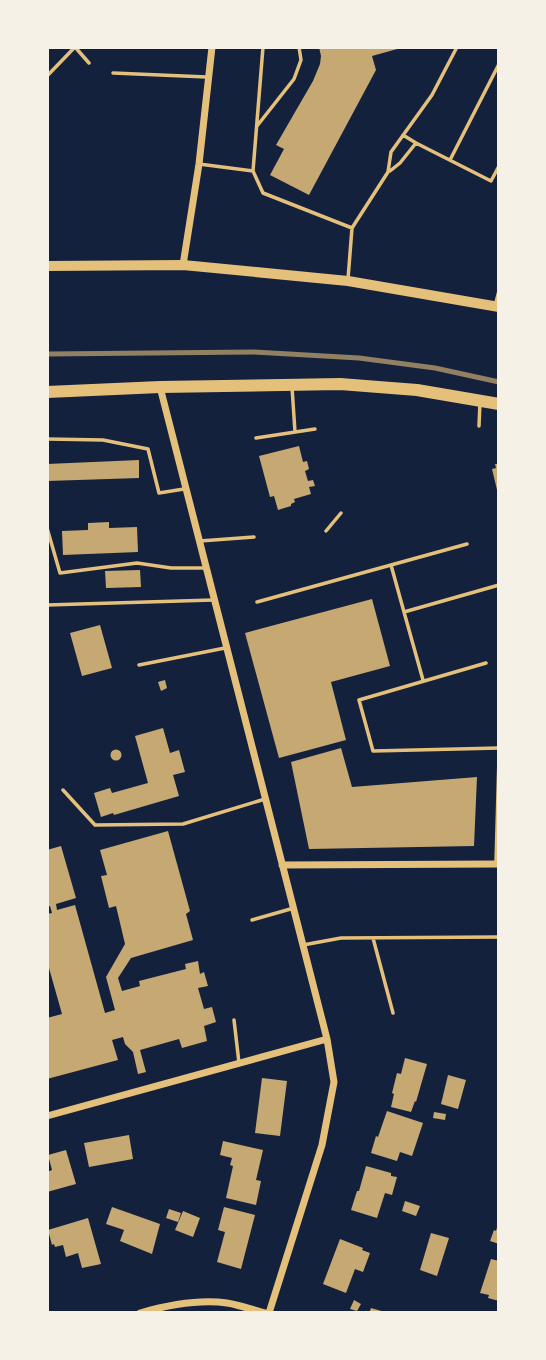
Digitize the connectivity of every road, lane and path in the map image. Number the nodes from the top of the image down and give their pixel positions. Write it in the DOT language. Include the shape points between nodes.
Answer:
graph roads {
  1 [pos="212,47"];
  2 [pos="263,47"];
  3 [pos="299,47"];
  4 [pos="457,47"];
  5 [pos="89,63"];
  6 [pos="499,64"];
  7 [pos="113,73"];
  8 [pos="47,76"];
  9 [pos="209,77"];
  10 [pos="256,127"];
  11 [pos="403,135"];
  12 [pos="416,143"];
  13 [pos="450,160"];
  14 [pos="199,164"];
  15 [pos="499,166"];
  16 [pos="253,171"];
  17 [pos="388,172"];
  18 [pos="352,228"];
  19 [pos="183,265"];
  20 [pos="47,266"];
  21 [pos="348,281"];
  22 [pos="499,291"];
  23 [pos="497,307"];
  24 [pos="292,385"];
  25 [pos="160,387"];
  26 [pos="47,392"];
  27 [pos="480,400"];
  28 [pos="499,404"];
  29 [pos="479,426"];
  30 [pos="315,429"];
  31 [pos="295,432"];
  32 [pos="256,438"];
  33 [pos="47,439"];
  34 [pos="187,489"];
  35 [pos="341,513"];
  36 [pos="47,528"];
  37 [pos="326,531"];
  38 [pos="254,537"];
  39 [pos="200,541"];
  40 [pos="467,544"];
  41 [pos="391,565"];
  42 [pos="206,568"];
  43 [pos="499,585"];
  44 [pos="215,600"];
  45 [pos="257,602"];
  46 [pos="47,605"];
  47 [pos="404,612"];
  48 [pos="227,647"];
  49 [pos="486,663"];
  50 [pos="139,665"];
  51 [pos="424,681"];
  52 [pos="499,748"];
  53 [pos="499,757"];
  54 [pos="63,790"];
  55 [pos="498,798"];
  56 [pos="266,799"];
  57 [pos="497,864"];
  58 [pos="282,865"];
  59 [pos="294,908"];
  60 [pos="252,920"];
  61 [pos="499,937"];
  62 [pos="373,938"];
  63 [pos="303,945"];
  64 [pos="393,1013"];
  65 [pos="234,1020"];
  66 [pos="327,1039"];
  67 [pos="239,1063"];
  68 [pos="47,1116"];
  69 [pos="140,1313"];
  70 [pos="267,1313"];
  1 -- 9 [label="street"];
  2 -- 10 [label="lane"];
  3 -- 10 [label="lane" via="301,60 294,79"];
  4 -- 11 [label="lane"];
  5 -- 8 [label="lane" via="75,47"];
  6 -- 13 [label="lane"];
  7 -- 9 [label="lane"];
  9 -- 14 [label="street"];
  10 -- 16 [label="lane"];
  11 -- 12 [label="lane"];
  11 -- 17 [label="lane" via="391,152"];
  12 -- 13 [label="lane"];
  12 -- 17 [label="lane"];
  13 -- 15 [label="lane" via="491,181"];
  14 -- 16 [label="lane"];
  14 -- 19 [label="street"];
  16 -- 18 [label="lane" via="263,194"];
  17 -- 18 [label="lane"];
  18 -- 21 [label="lane"];
  19 -- 20 [label="street"];
  19 -- 21 [label="street"];
  21 -- 23 [label="street"];
  22 -- 23 [label="lane"];
  24 -- 25 [label="main road"];
  24 -- 27 [label="main road" via="356,385"];
  24 -- 31 [label="lane"];
  25 -- 26 [label="main road"];
  25 -- 34 [label="street"];
  27 -- 28 [label="main road"];
  27 -- 29 [label="lane"];
  30 -- 31 [label="lane"];
  31 -- 32 [label="lane"];
  33 -- 34 [label="lane" via="103,440 148,449 159,493"];
  34 -- 39 [label="street"];
  35 -- 37 [label="lane"];
  36 -- 42 [label="lane" via="60,573 137,562"];
  38 -- 39 [label="lane"];
  39 -- 42 [label="street"];
  40 -- 41 [label="lane"];
  41 -- 45 [label="lane"];
  41 -- 47 [label="lane"];
  42 -- 44 [label="street"];
  43 -- 47 [label="lane"];
  44 -- 46 [label="lane"];
  44 -- 48 [label="street"];
  47 -- 51 [label="lane"];
  48 -- 50 [label="lane"];
  48 -- 56 [label="street"];
  49 -- 51 [label="lane"];
  51 -- 52 [label="lane" via="359,700 373,751"];
  53 -- 55 [label="lane"];
  54 -- 56 [label="lane" via="95,825 183,824"];
  55 -- 57 [label="lane"];
  56 -- 58 [label="street"];
  57 -- 58 [label="street"];
  58 -- 59 [label="street"];
  59 -- 60 [label="lane"];
  59 -- 63 [label="street"];
  61 -- 62 [label="lane"];
  62 -- 63 [label="lane"];
  62 -- 64 [label="lane"];
  63 -- 66 [label="street"];
  65 -- 67 [label="lane"];
  66 -- 67 [label="street"];
  66 -- 70 [label="street" via="334,1082 322,1144"];
  67 -- 68 [label="street"];
  69 -- 70 [label="street" via="186,1303 226,1303"];
}
